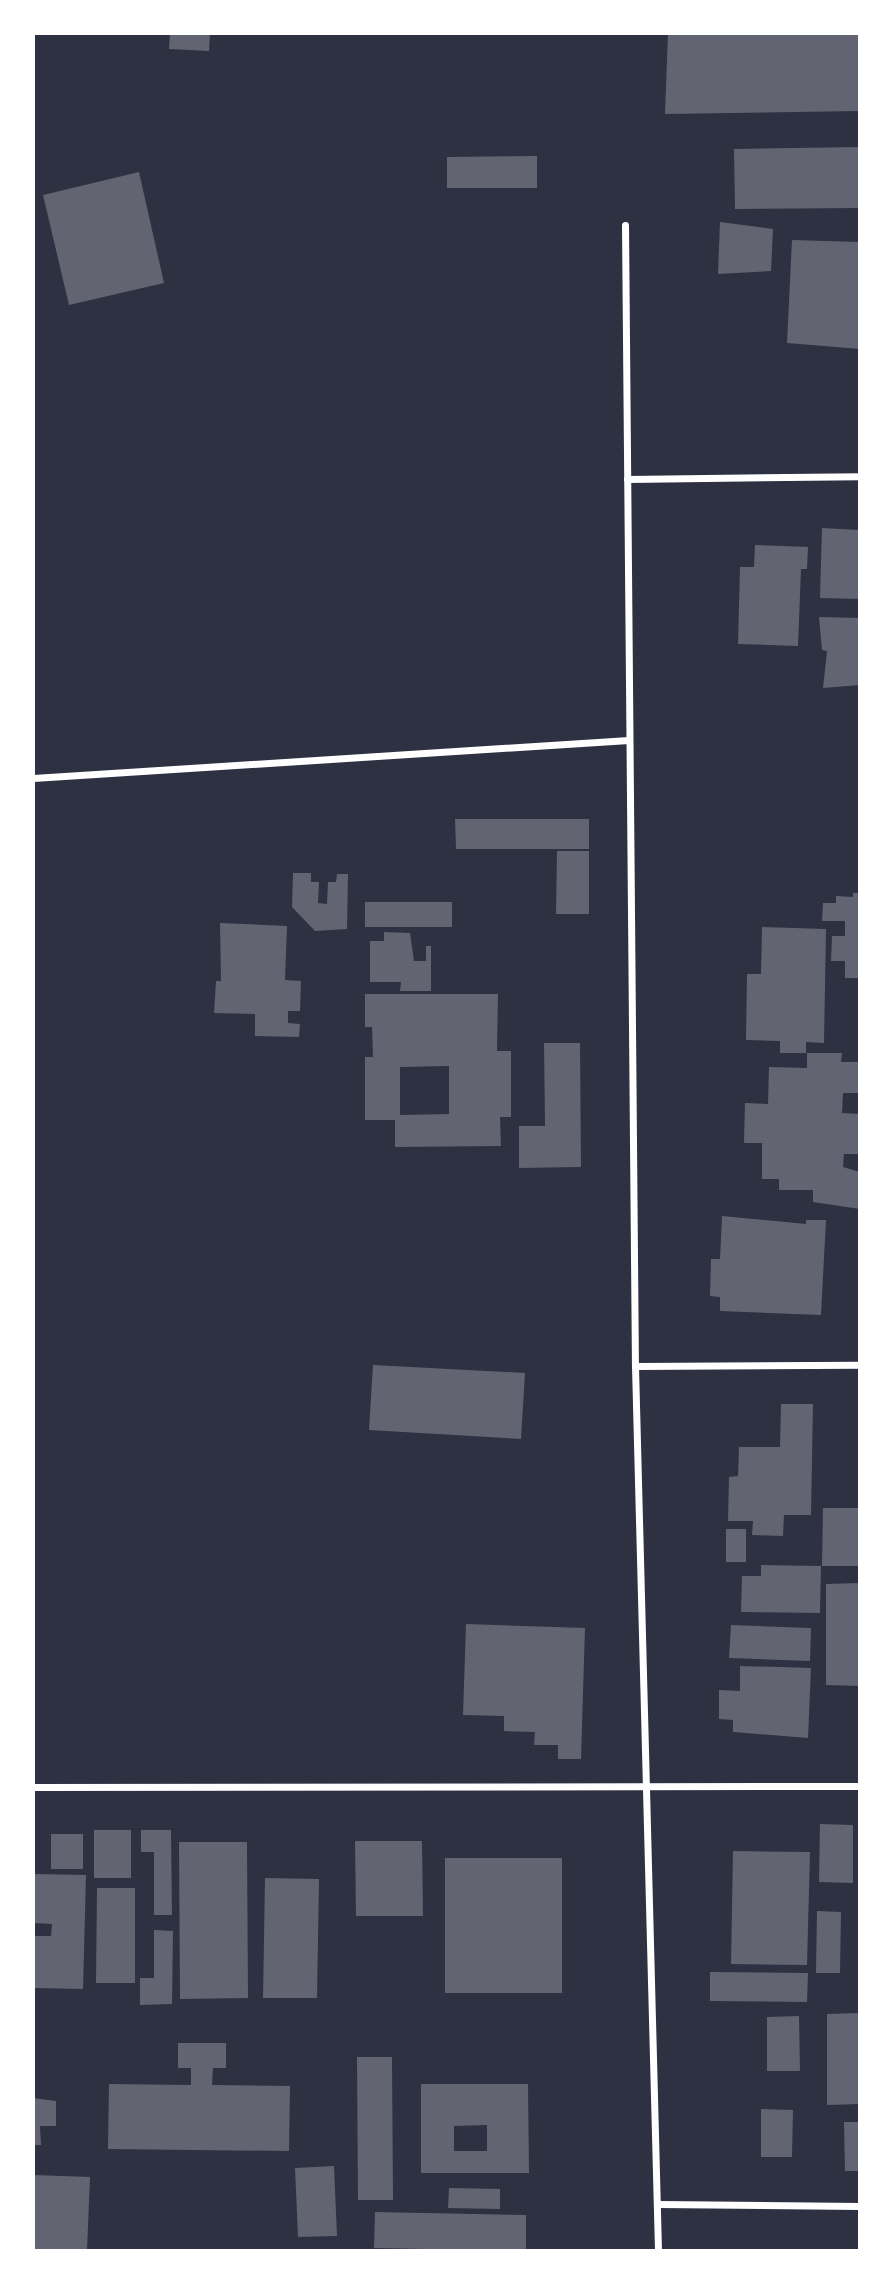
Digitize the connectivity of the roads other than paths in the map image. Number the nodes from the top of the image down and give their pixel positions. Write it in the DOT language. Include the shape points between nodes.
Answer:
graph roads {
  1 [pos="625,225"];
  2 [pos="860,476"];
  3 [pos="627,479"];
  4 [pos="629,740"];
  5 [pos="33,778"];
  6 [pos="860,1365"];
  7 [pos="635,1366"];
  8 [pos="643,1783"];
  9 [pos="860,1786"];
  10 [pos="33,1787"];
  11 [pos="658,2204"];
  12 [pos="860,2206"];
  13 [pos="658,2251"];
  1 -- 3 [label="street"];
  2 -- 3 [label="street"];
  3 -- 4 [label="street"];
  4 -- 5 [label="street"];
  4 -- 7 [label="street"];
  6 -- 7 [label="street"];
  7 -- 8 [label="street"];
  8 -- 9 [label="street"];
  8 -- 10 [label="street"];
  8 -- 11 [label="street"];
  11 -- 12 [label="street"];
  11 -- 13 [label="street"];
}
